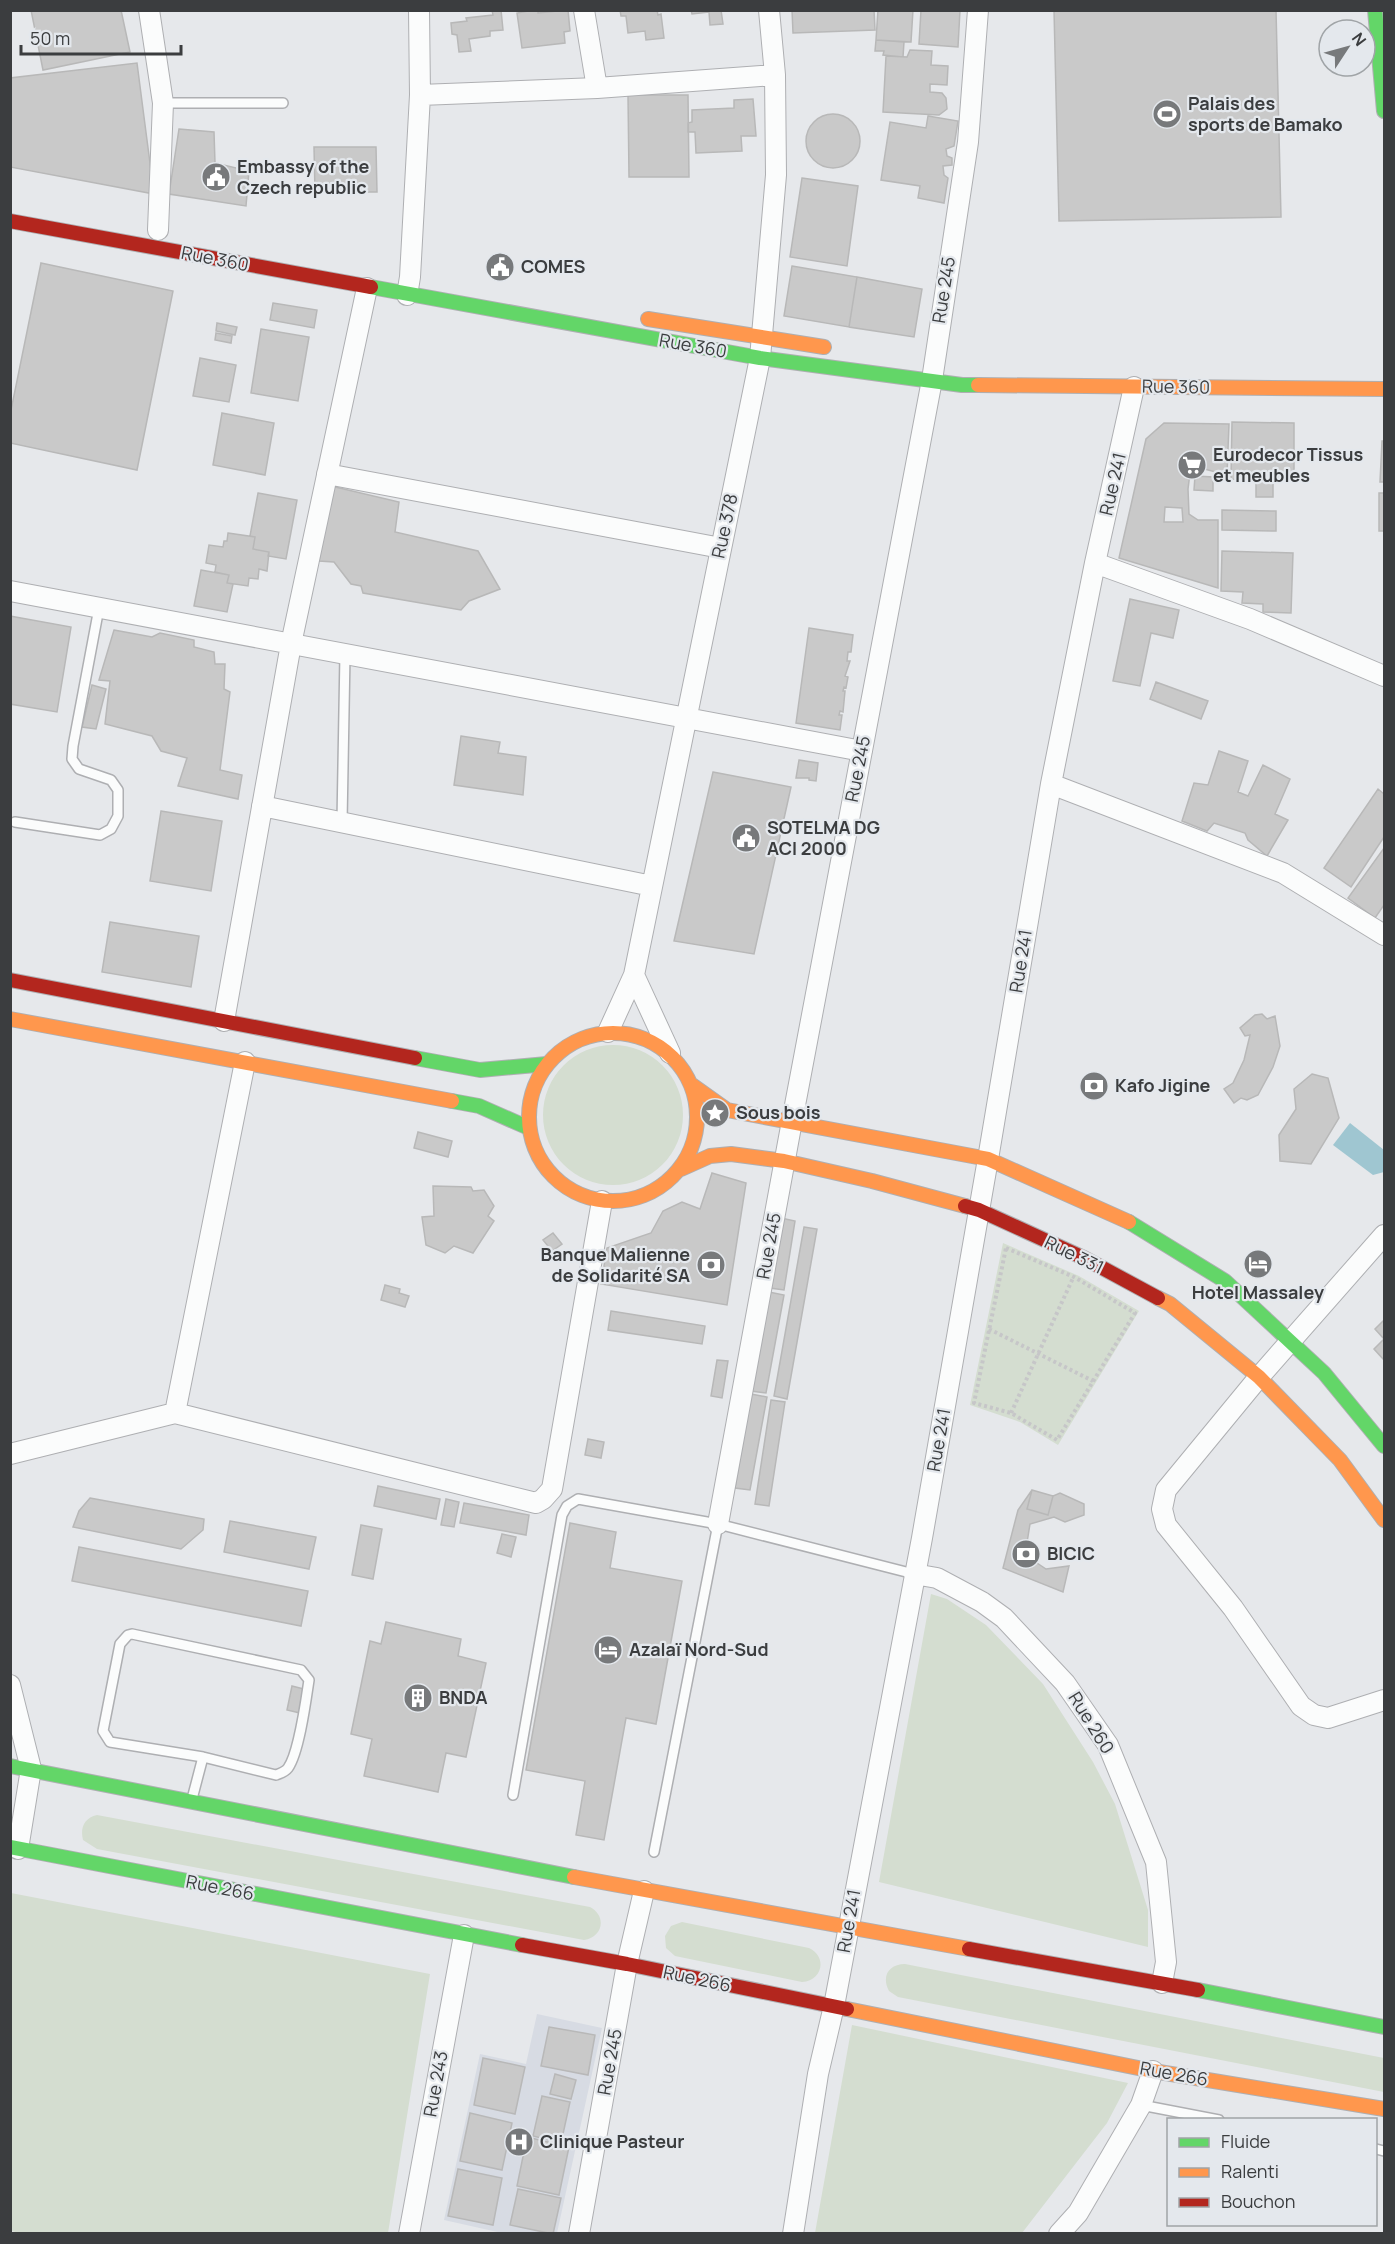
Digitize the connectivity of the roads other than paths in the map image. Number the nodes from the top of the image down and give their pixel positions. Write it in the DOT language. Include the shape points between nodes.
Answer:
graph roads {
  1 [pos="149,10"];
  2 [pos="419,10"];
  3 [pos="584,10"];
  4 [pos="769,10"];
  5 [pos="978,10"];
  6 [pos="1376,10"];
  7 [pos="775,75"];
  8 [pos="597,88"];
  9 [pos="420,95"];
  10 [pos="163,103"];
  11 [pos="283,103"];
  12 [pos="1384,111"];
  13 [pos="10,221"];
  14 [pos="158,230"];
  15 [pos="409,281"];
  16 [pos="367,288"];
  17 [pos="632,316"];
  18 [pos="760,348"];
  19 [pos="841,350"];
  20 [pos="935,367"];
  21 [pos="1134,387"];
  22 [pos="1384,389"];
  23 [pos="327,474"];
  24 [pos="721,548"];
  25 [pos="1095,563"];
  26 [pos="10,591"];
  27 [pos="99,608"];
  28 [pos="291,644"];
  29 [pos="345,654"];
  30 [pos="1384,676"];
  31 [pos="686,718"];
  32 [pos="862,751"];
  33 [pos="1051,784"];
  34 [pos="262,806"];
  35 [pos="15,822"];
  36 [pos="342,823"];
  37 [pos="652,886"];
  38 [pos="1384,935"];
  39 [pos="634,975"];
  40 [pos="10,980"];
  41 [pos="10,1019"];
  42 [pos="224,1021"];
  43 [pos="608,1032"];
  44 [pos="669,1053"];
  45 [pos="245,1062"];
  46 [pos="547,1064"];
  47 [pos="692,1085"];
  48 [pos="792,1121"];
  49 [pos="529,1128"];
  50 [pos="988,1159"];
  51 [pos="784,1161"];
  52 [pos="681,1169"];
  53 [pos="602,1201"];
  54 [pos="979,1210"];
  55 [pos="1384,1235"];
  56 [pos="1290,1342"];
  57 [pos="1259,1377"];
  58 [pos="175,1413"];
  59 [pos="1384,1446"];
  60 [pos="10,1454"];
  61 [pos="1384,1520"];
  62 [pos="718,1524"];
  63 [pos="914,1574"];
  64 [pos="10,1685"];
  65 [pos="1384,1700"];
  66 [pos="203,1757"];
  67 [pos="10,1766"];
  68 [pos="31,1769"];
  69 [pos="513,1795"];
  70 [pos="191,1801"];
  71 [pos="14,1848"];
  72 [pos="654,1852"];
  73 [pos="644,1890"];
  74 [pos="848,1928"];
  75 [pos="464,1935"];
  76 [pos="627,1964"];
  77 [pos="1162,1983"];
  78 [pos="834,2006"];
  79 [pos="1384,2027"];
  80 [pos="1153,2071"];
  81 [pos="1141,2104"];
  82 [pos="1384,2109"];
  83 [pos="1209,2118"];
  84 [pos="409,2234"];
  85 [pos="579,2234"];
  86 [pos="793,2234"];
  87 [pos="1059,2234"];
  1 -- 10 [label="street"];
  2 -- 9 [label="street"];
  3 -- 8 [label="street"];
  4 -- 7 [label="street, Rue 378"];
  5 -- 20 [label="street, Rue 245" via="968,142"];
  6 -- 12 [label="main road"];
  7 -- 8 [label="street"];
  7 -- 18 [label="street, Rue 378" via="776,175"];
  8 -- 9 [label="street"];
  9 -- 15 [label="street"];
  10 -- 11 [label="lane"];
  10 -- 14 [label="street"];
  13 -- 16 [label="main road, Rue 360"];
  15 -- 16 [label="main road, Rue 360"];
  15 -- 18 [label="main road, Rue 360"];
  16 -- 23 [label="street"];
  17 -- 18 [label="main road"];
  18 -- 19 [label="main road"];
  18 -- 20 [label="main road, Rue 360"];
  18 -- 24 [label="street, Rue 378"];
  20 -- 21 [label="main road, Rue 360" via="962,385"];
  20 -- 32 [label="street, Rue 245"];
  21 -- 22 [label="main road, Rue 360"];
  21 -- 25 [label="street, Rue 241"];
  23 -- 24 [label="street"];
  23 -- 28 [label="street"];
  24 -- 31 [label="street, Rue 378"];
  25 -- 30 [label="street" via="1250,619"];
  25 -- 33 [label="street, Rue 241"];
  26 -- 27 [label="street"];
  27 -- 28 [label="street"];
  27 -- 35 [label="lane" via="72,759 79,768 111,780 118,790 118,816 111,829 100,835"];
  28 -- 29 [label="street"];
  28 -- 34 [label="street"];
  29 -- 31 [label="street"];
  29 -- 36 [label="lane"];
  31 -- 32 [label="street"];
  31 -- 37 [label="street, Rue 378"];
  32 -- 48 [label="street, Rue 245"];
  33 -- 38 [label="street" via="1283,873"];
  33 -- 50 [label="street, Rue 241"];
  34 -- 36 [label="street"];
  34 -- 42 [label="street"];
  36 -- 37 [label="street"];
  37 -- 39 [label="street, Rue 378"];
  39 -- 43 [label="street, Rue 378"];
  39 -- 44 [label="street"];
  40 -- 42 [label="main road"];
  41 -- 45 [label="main road"];
  42 -- 46 [label="main road" via="480,1070"];
  43 -- 44 [label="main road" via="651,1041"];
  43 -- 46 [label="main road" via="585,1036 564,1047"];
  44 -- 47 [label="main road"];
  45 -- 49 [label="main road" via="479,1106"];
  45 -- 58 [label="street"];
  46 -- 49 [label="main road" via="535,1083"];
  47 -- 48 [label="main road" via="727,1110"];
  47 -- 52 [label="main road" via="698,1106 697,1128 692,1150"];
  48 -- 50 [label="main road"];
  48 -- 51 [label="street, Rue 245"];
  49 -- 53 [label="main road" via="537,1155 554,1177 576,1193"];
  50 -- 54 [label="street, Rue 241"];
  50 -- 56 [label="main road" via="1119,1216 1225,1281"];
  51 -- 52 [label="main road, Rue 331" via="731,1154 710,1156"];
  51 -- 54 [label="main road, Rue 331"];
  51 -- 62 [label="street, Rue 245"];
  52 -- 53 [label="main road" via="646,1196"];
  53 -- 58 [label="street" via="552,1489 536,1503"];
  54 -- 57 [label="main road, Rue 331" via="1084,1258 1170,1304"];
  54 -- 63 [label="street, Rue 241"];
  55 -- 56 [label="street"];
  56 -- 57 [label="street"];
  56 -- 59 [label="main road" via="1324,1373"];
  57 -- 61 [label="main road, Rue 331" via="1340,1460"];
  57 -- 65 [label="street" via="1166,1490 1162,1509 1166,1525 1233,1608 1301,1706 1328,1718"];
  58 -- 60 [label="street"];
  62 -- 63 [label="lane"];
  62 -- 69 [label="lane" via="578,1500 567,1506 562,1515"];
  62 -- 72 [label="lane"];
  63 -- 74 [label="street, Rue 241"];
  63 -- 77 [label="street, Rue 260" via="937,1578 1004,1618 1065,1683 1108,1745 1156,1863 1166,1962"];
  64 -- 68 [label="street"];
  66 -- 66 [label="lane" via="276,1775 285,1771 302,1721 309,1680 301,1670 128,1635 120,1644 103,1731 110,1742"];
  66 -- 70 [label="lane"];
  67 -- 68 [label="main road"];
  68 -- 70 [label="main road"];
  68 -- 71 [label="street"];
  70 -- 73 [label="main road"];
  71 -- 75 [label="main road, Rue 266"];
  73 -- 74 [label="main road"];
  73 -- 76 [label="street, Rue 245"];
  74 -- 77 [label="main road"];
  74 -- 78 [label="street, Rue 241"];
  75 -- 76 [label="main road, Rue 266"];
  75 -- 84 [label="street, Rue 243"];
  76 -- 78 [label="main road, Rue 266"];
  76 -- 85 [label="street, Rue 245"];
  77 -- 79 [label="main road"];
  78 -- 80 [label="main road, Rue 266"];
  78 -- 86 [label="street, Rue 241" via="818,2074"];
  80 -- 81 [label="street"];
  80 -- 82 [label="main road, Rue 266"];
  81 -- 83 [label="lane"];
  81 -- 87 [label="street" via="1078,2213"];
}
